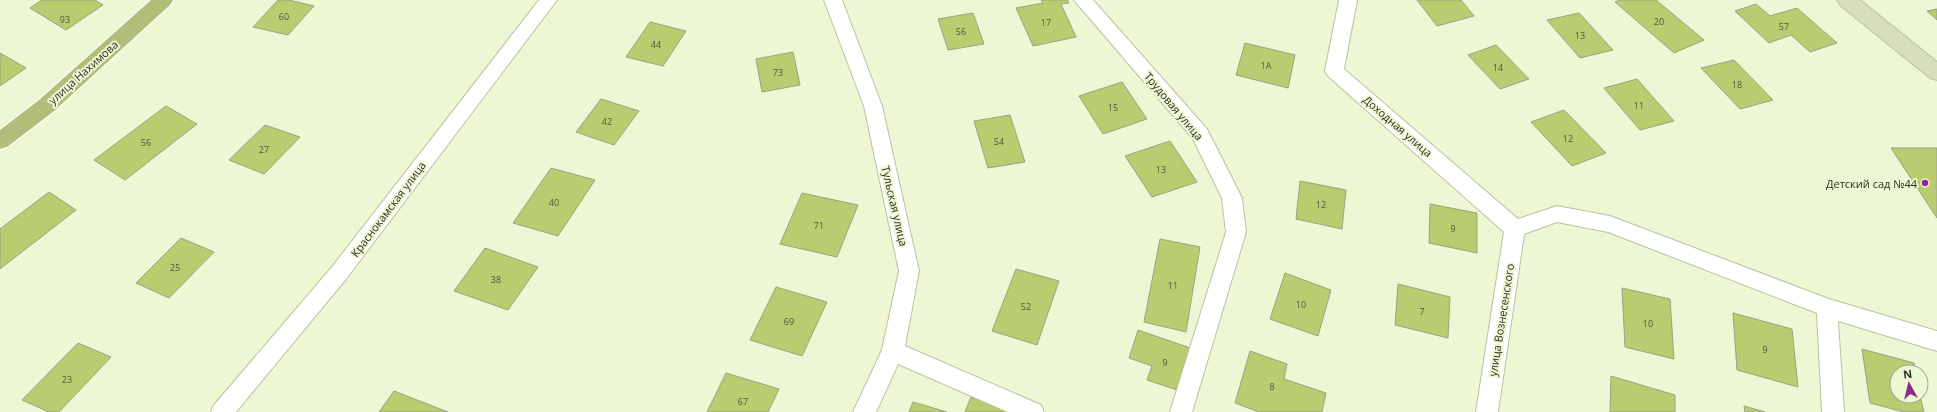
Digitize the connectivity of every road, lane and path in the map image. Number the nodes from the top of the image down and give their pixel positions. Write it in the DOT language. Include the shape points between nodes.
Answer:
graph roads {
  1 [pos="163,0"];
  2 [pos="548,0"];
  3 [pos="833,0"];
  4 [pos="1083,0"];
  5 [pos="1348,0"];
  6 [pos="1847,0"];
  7 [pos="1937,73"];
  8 [pos="0,141"];
  9 [pos="1515,229"];
  10 [pos="1827,308"];
  11 [pos="1937,341"];
  12 [pos="894,351"];
  13 [pos="222,412"];
  14 [pos="864,412"];
  15 [pos="1033,412"];
  16 [pos="1181,412"];
  17 [pos="1487,412"];
  18 [pos="1833,412"];
  1 -- 8 [label="main road, улица Нахимова" via="46,106"];
  2 -- 13 [label="lane, Краснокамская улица" via="339,273"];
  3 -- 12 [label="lane, Тульская улица" via="873,106 909,271"];
  4 -- 16 [label="lane, Трудовая улица" via="1200,134 1232,198 1236,232"];
  5 -- 9 [label="lane, Доходная улица" via="1334,71"];
  6 -- 7 [label="street"];
  9 -- 10 [label="lane" via="1557,214 1610,224"];
  9 -- 17 [label="lane, улица Вознесенского"];
  10 -- 11 [label="lane"];
  10 -- 18 [label="lane"];
  12 -- 14 [label="lane, Тульская улица"];
  12 -- 15 [label="lane"];
}
